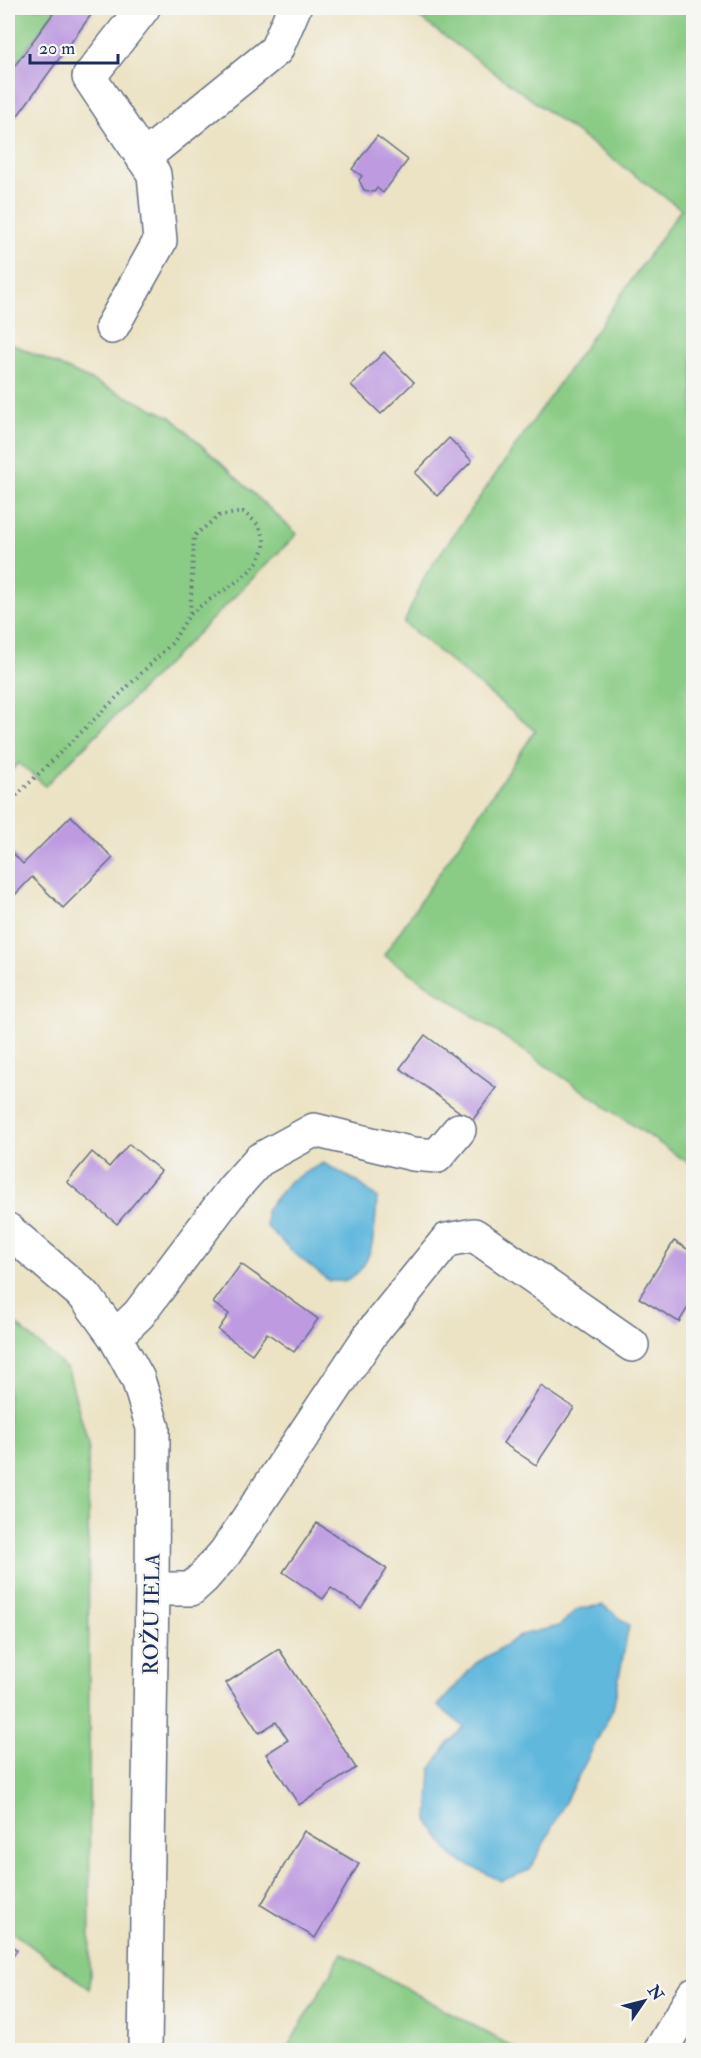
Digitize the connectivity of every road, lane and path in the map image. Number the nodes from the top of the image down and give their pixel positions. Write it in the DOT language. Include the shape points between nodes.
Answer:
graph roads {
  1 [pos="143,8"];
  2 [pos="294,8"];
  3 [pos="143,158"];
  4 [pos="112,327"];
  5 [pos="190,615"];
  6 [pos="8,804"];
  7 [pos="459,1130"];
  8 [pos="8,1230"];
  9 [pos="115,1337"];
  10 [pos="632,1345"];
  11 [pos="152,1589"];
  12 [pos="693,1994"];
  13 [pos="145,2050"];
  14 [pos="661,2050"];
  1 -- 3 [label="street" via="89,77"];
  2 -- 3 [label="street" via="276,50"];
  3 -- 4 [label="street" via="154,174 160,241"];
  5 -- 5 [label="path" via="194,536 219,516 243,512 259,526 265,539 261,558 238,581"];
  5 -- 6 [label="path" via="172,643"];
  7 -- 9 [label="street" via="437,1156 413,1154 314,1130 259,1161 139,1314"];
  8 -- 9 [label="street, ROŽU IELA" via="86,1297"];
  9 -- 11 [label="street, ROŽU IELA" via="138,1379 153,1428"];
  10 -- 11 [label="street" via="474,1235 447,1240 371,1334 225,1553 191,1589"];
  11 -- 13 [label="street, ROŽU IELA"];
  12 -- 14 [label="street"];
}
